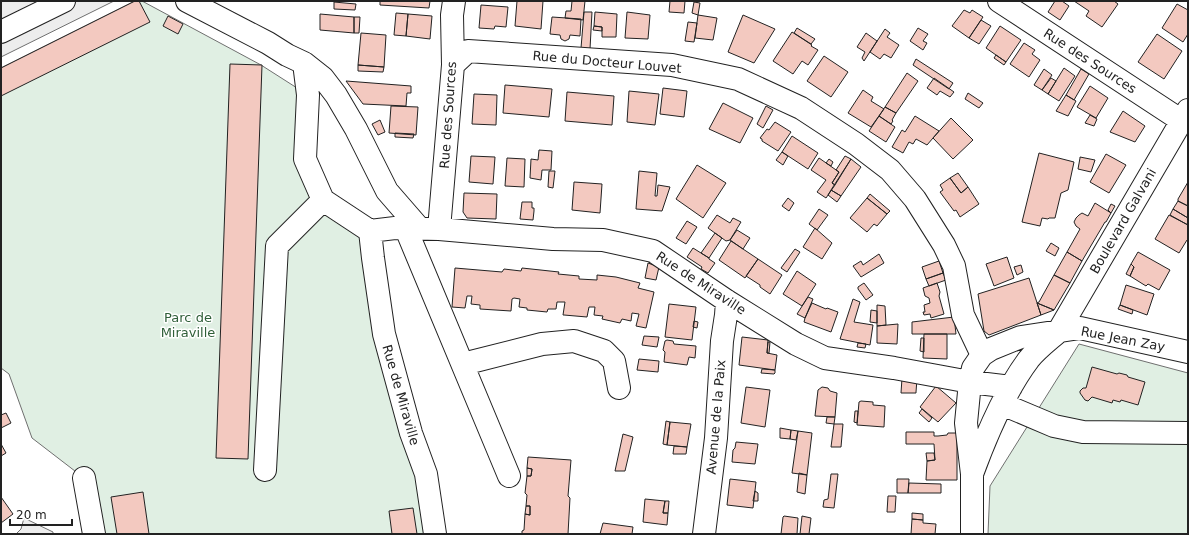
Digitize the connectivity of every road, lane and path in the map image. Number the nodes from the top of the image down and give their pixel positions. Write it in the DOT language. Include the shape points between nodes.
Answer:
graph roads {
  1 [pos="64,1"];
  2 [pos="187,1"];
  3 [pos="454,1"];
  4 [pos="999,1"];
  5 [pos="1,32"];
  6 [pos="304,63"];
  7 [pos="453,65"];
  8 [pos="1185,116"];
  9 [pos="324,200"];
  10 [pos="415,229"];
  11 [pos="370,231"];
  12 [pos="727,301"];
  13 [pos="1058,332"];
  14 [pos="1006,343"];
  15 [pos="1188,352"];
  16 [pos="982,355"];
  17 [pos="1030,358"];
  18 [pos="463,364"];
  19 [pos="970,382"];
  20 [pos="619,388"];
  21 [pos="1006,396"];
  22 [pos="1188,433"];
  23 [pos="265,470"];
  24 [pos="972,474"];
  25 [pos="509,476"];
  26 [pos="84,478"];
  27 [pos="94,534"];
  28 [pos="435,534"];
  29 [pos="704,534"];
  30 [pos="972,534"];
  1 -- 5 [label="street"];
  2 -- 6 [label="street"];
  3 -- 7 [label="street, Rue des Sources"];
  4 -- 8 [label="street, Rue des Sources"];
  6 -- 9 [label="street" via="308,95 305,159"];
  6 -- 10 [label="street" via="323,78 336,95 387,191"];
  7 -- 10 [label="street, Rue des Sources"];
  7 -- 16 [label="street, Rue du Docteur Louvet" via="468,51 672,65 738,79 801,108 890,170 915,199 954,266 963,315"];
  8 -- 13 [label="street, Boulevard Galvani"];
  9 -- 11 [label="street"];
  9 -- 23 [label="street" via="277,246"];
  10 -- 11 [label="street, Rue de Miraville"];
  10 -- 12 [label="street, Rue de Miraville" via="603,240 653,251"];
  10 -- 18 [label="street"];
  11 -- 28 [label="street, Rue de Miraville" via="384,334 411,432 426,474"];
  12 -- 19 [label="street, Rue de Miraville" via="796,344 825,358"];
  12 -- 29 [label="street, Avenue de la Paix" via="716,438"];
  13 -- 14 [label="street" via="1021,337"];
  13 -- 15 [label="street, Rue Jean Zay" via="1080,328"];
  13 -- 17 [label="street, Boulevard Galvani"];
  14 -- 16 [label="street"];
  14 -- 17 [label="street" via="1021,348"];
  16 -- 19 [label="street" via="973,368"];
  17 -- 21 [label="street, Boulevard Galvani"];
  18 -- 20 [label="street" via="542,344 574,341 604,351 614,361"];
  18 -- 25 [label="street"];
  19 -- 21 [label="street, Rue de Miraville"];
  19 -- 24 [label="street" via="966,423"];
  21 -- 22 [label="street, Rue de Miraville" via="1054,426 1083,432"];
  21 -- 24 [label="street, Boulevard Galvani"];
  24 -- 30 [label="street"];
  26 -- 27 [label="street"];
}
